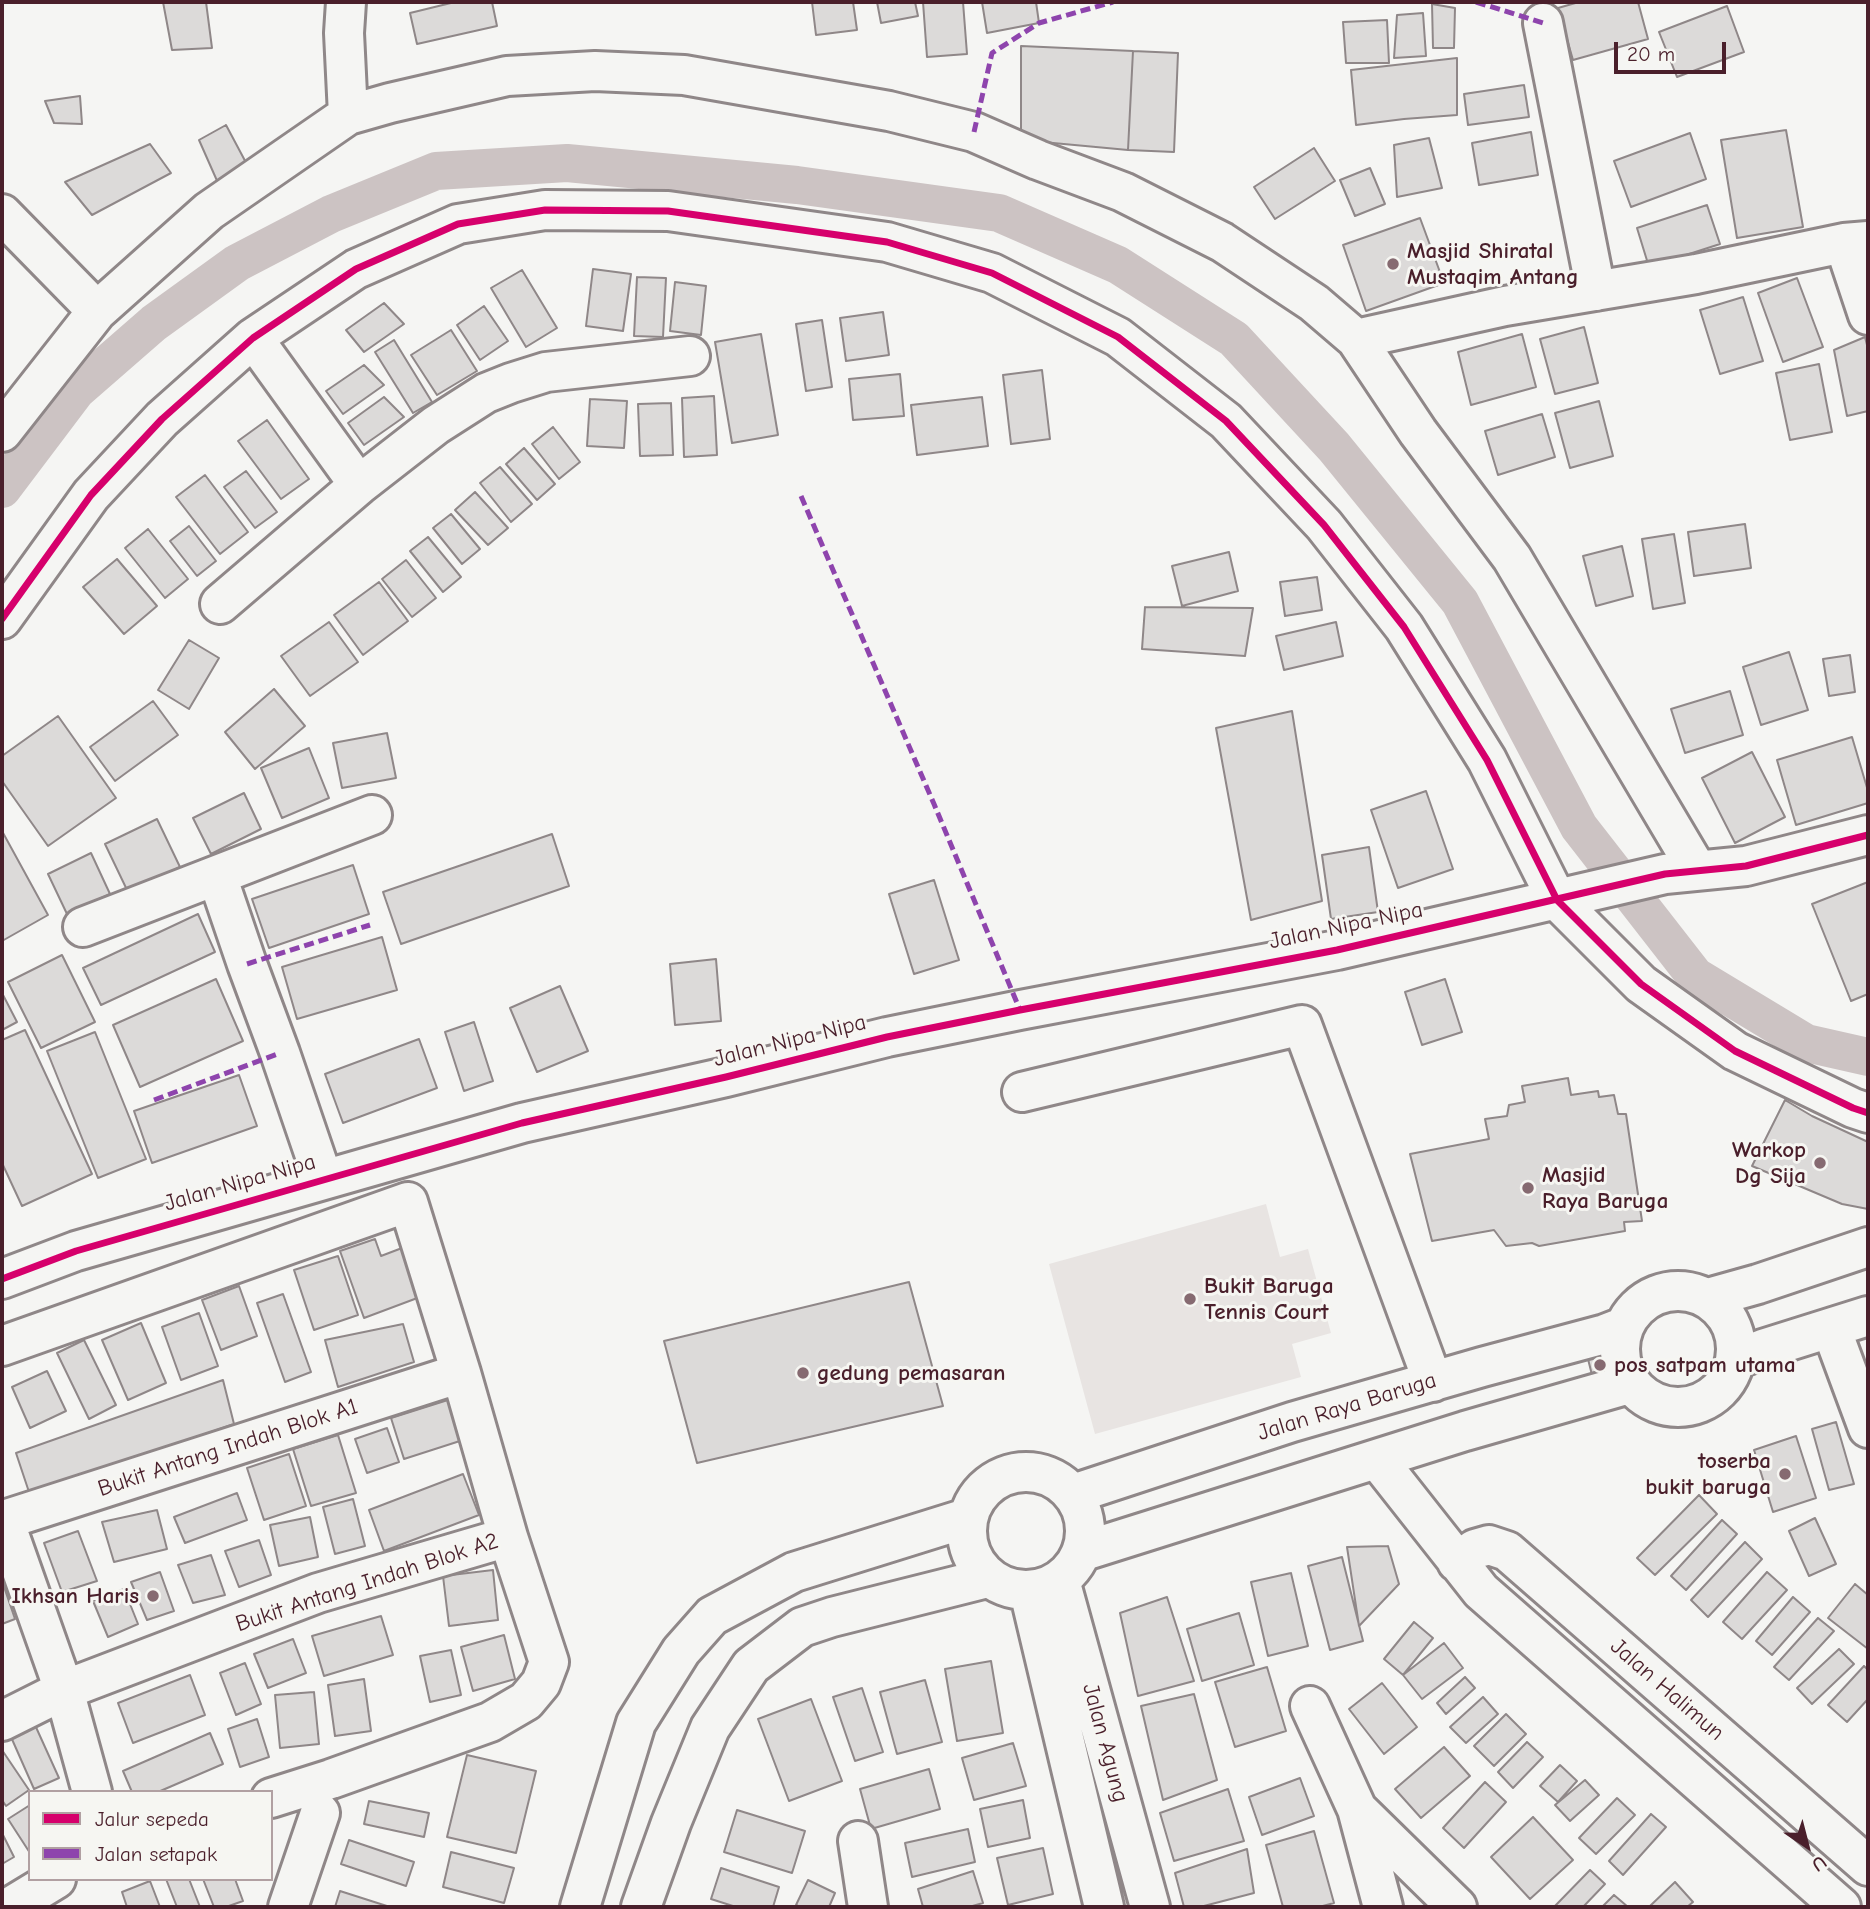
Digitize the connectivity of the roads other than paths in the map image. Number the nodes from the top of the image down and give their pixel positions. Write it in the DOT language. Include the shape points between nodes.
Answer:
graph roads {
  1 [pos="346,2"];
  2 [pos="1543,23"];
  3 [pos="348,115"];
  4 [pos="2,214"];
  5 [pos="1856,242"];
  6 [pos="1596,291"];
  7 [pos="97,311"];
  8 [pos="1868,315"];
  9 [pos="253,338"];
  10 [pos="1356,340"];
  11 [pos="690,356"];
  12 [pos="2,432"];
  13 [pos="359,485"];
  14 [pos="220,604"];
  15 [pos="2,619"];
  16 [pos="372,815"];
  17 [pos="1868,835"];
  18 [pos="1681,872"];
  19 [pos="217,876"];
  20 [pos="1557,900"];
  21 [pos="83,927"];
  22 [pos="1022,1092"];
  23 [pos="1868,1113"];
  24 [pos="399,1157"];
  25 [pos="323,1179"];
  26 [pos="408,1202"];
  27 [pos="1868,1247"];
  28 [pos="2,1279"];
  29 [pos="1708,1298"];
  30 [pos="1868,1316"];
  31 [pos="1623,1327"];
  32 [pos="1831,1328"];
  33 [pos="2,1346"];
  34 [pos="1737,1359"];
  35 [pos="461,1373"];
  36 [pos="1433,1382"];
  37 [pos="1629,1384"];
  38 [pos="1868,1428"];
  39 [pos="1377,1460"];
  40 [pos="1073,1494"];
  41 [pos="967,1518"];
  42 [pos="4,1521"];
  43 [pos="508,1537"];
  44 [pos="1457,1562"];
  45 [pos="1057,1574"];
  46 [pos="988,1577"];
  47 [pos="64,1690"];
  48 [pos="1310,1706"];
  49 [pos="2,1721"];
  50 [pos="91,1790"];
  51 [pos="326,1796"];
  52 [pos="273,1798"];
  53 [pos="1357,1809"];
  54 [pos="858,1841"];
  55 [pos="1868,1866"];
  56 [pos="53,1881"];
  57 [pos="10,1907"];
  58 [pos="288,1907"];
  59 [pos="580,1907"];
  60 [pos="641,1907"];
  61 [pos="868,1907"];
  62 [pos="1104,1907"];
  63 [pos="1150,1907"];
  64 [pos="1383,1907"];
  65 [pos="1457,1907"];
  66 [pos="1841,1907"];
  1 -- 3 [label="street"];
  2 -- 6 [label="street"];
  3 -- 7 [label="street" via="209,211"];
  3 -- 10 [label="street" via="507,76 595,71 684,75 889,111 974,131 1123,192 1222,242 1314,303"];
  4 -- 7 [label="street"];
  5 -- 6 [label="street"];
  5 -- 8 [label="street"];
  6 -- 10 [label="street" via="1505,306"];
  7 -- 12 [label="street"];
  9 -- 13 [label="street"];
  9 -- 15 [label="street" via="162,419 91,495"];
  9 -- 20 [label="street" via="356,268 458,224 545,211 668,211 887,242 992,273 1118,337 1226,421 1324,525 1404,626 1487,760"];
  10 -- 18 [label="street" via="1512,558"];
  11 -- 13 [label="street" via="546,372 511,383 436,425"];
  13 -- 14 [label="street"];
  16 -- 19 [label="street"];
  17 -- 18 [label="street, Jalan Nipa Nipa" via="1746,866"];
  18 -- 20 [label="street, Jalan Nipa Nipa"];
  19 -- 21 [label="street"];
  19 -- 25 [label="street"];
  20 -- 23 [label="street" via="1641,984 1735,1051"];
  20 -- 24 [label="street, Jalan Nipa Nipa" via="1337,950 887,1037 522,1123"];
  22 -- 36 [label="street" via="1302,1025"];
  24 -- 25 [label="street, Jalan Nipa Nipa"];
  24 -- 26 [label="street"];
  25 -- 28 [label="street, Jalan Nipa Nipa" via="76,1251"];
  26 -- 33 [label="street"];
  26 -- 35 [label="street"];
  27 -- 29 [label="street"];
  29 -- 31 [label="street" via="1685,1290 1660,1293 1637,1306"];
  29 -- 34 [label="street" via="1726,1313 1736,1335"];
  30 -- 32 [label="street"];
  31 -- 36 [label="street, Jalan Raya Baruga"];
  31 -- 37 [label="street" via="1619,1356"];
  32 -- 34 [label="street"];
  32 -- 38 [label="street"];
  34 -- 37 [label="street" via="1722,1390 1692,1408 1657,1405"];
  35 -- 42 [label="street, Bukit Antang Indah Blok A1"];
  35 -- 43 [label="street"];
  36 -- 40 [label="street, Jalan Raya Baruga" via="1292,1422"];
  37 -- 39 [label="street"];
  39 -- 44 [label="street"];
  39 -- 45 [label="street"];
  40 -- 41 [label="street" via="1056,1480 1035,1472 1013,1473 992,1481 976,1498"];
  40 -- 45 [label="street" via="1085,1532"];
  41 -- 46 [label="street" via="969,1551"];
  41 -- 59 [label="street" via="794,1572 712,1616 681,1651 636,1723"];
  42 -- 47 [label="street, Bukit Antang Indah Blok A1"];
  43 -- 47 [label="street, Bukit Antang Indah Blok A2" via="318,1594"];
  43 -- 51 [label="street, Bukit Antang Indah Blok A2" via="550,1662 541,1684 526,1701 490,1722"];
  44 -- 55 [label="street, Jalan Halimun" via="1489,1545 1507,1551"];
  44 -- 66 [label="street" via="1497,1607"];
  45 -- 46 [label="street" via="1014,1590"];
  45 -- 62 [label="street, Jalan Agung"];
  45 -- 63 [label="street, Jalan Agung"];
  46 -- 60 [label="street" via="802,1627 751,1666 710,1728"];
  47 -- 49 [label="street, Bukit Antang Indah Blok A2"];
  47 -- 50 [label="street, Bukit Antang Indah Blok A1"];
  48 -- 53 [label="street"];
  51 -- 52 [label="street"];
  51 -- 58 [label="street"];
  53 -- 64 [label="street"];
  53 -- 65 [label="street"];
  54 -- 61 [label="street"];
  56 -- 57 [label="street"];
}
